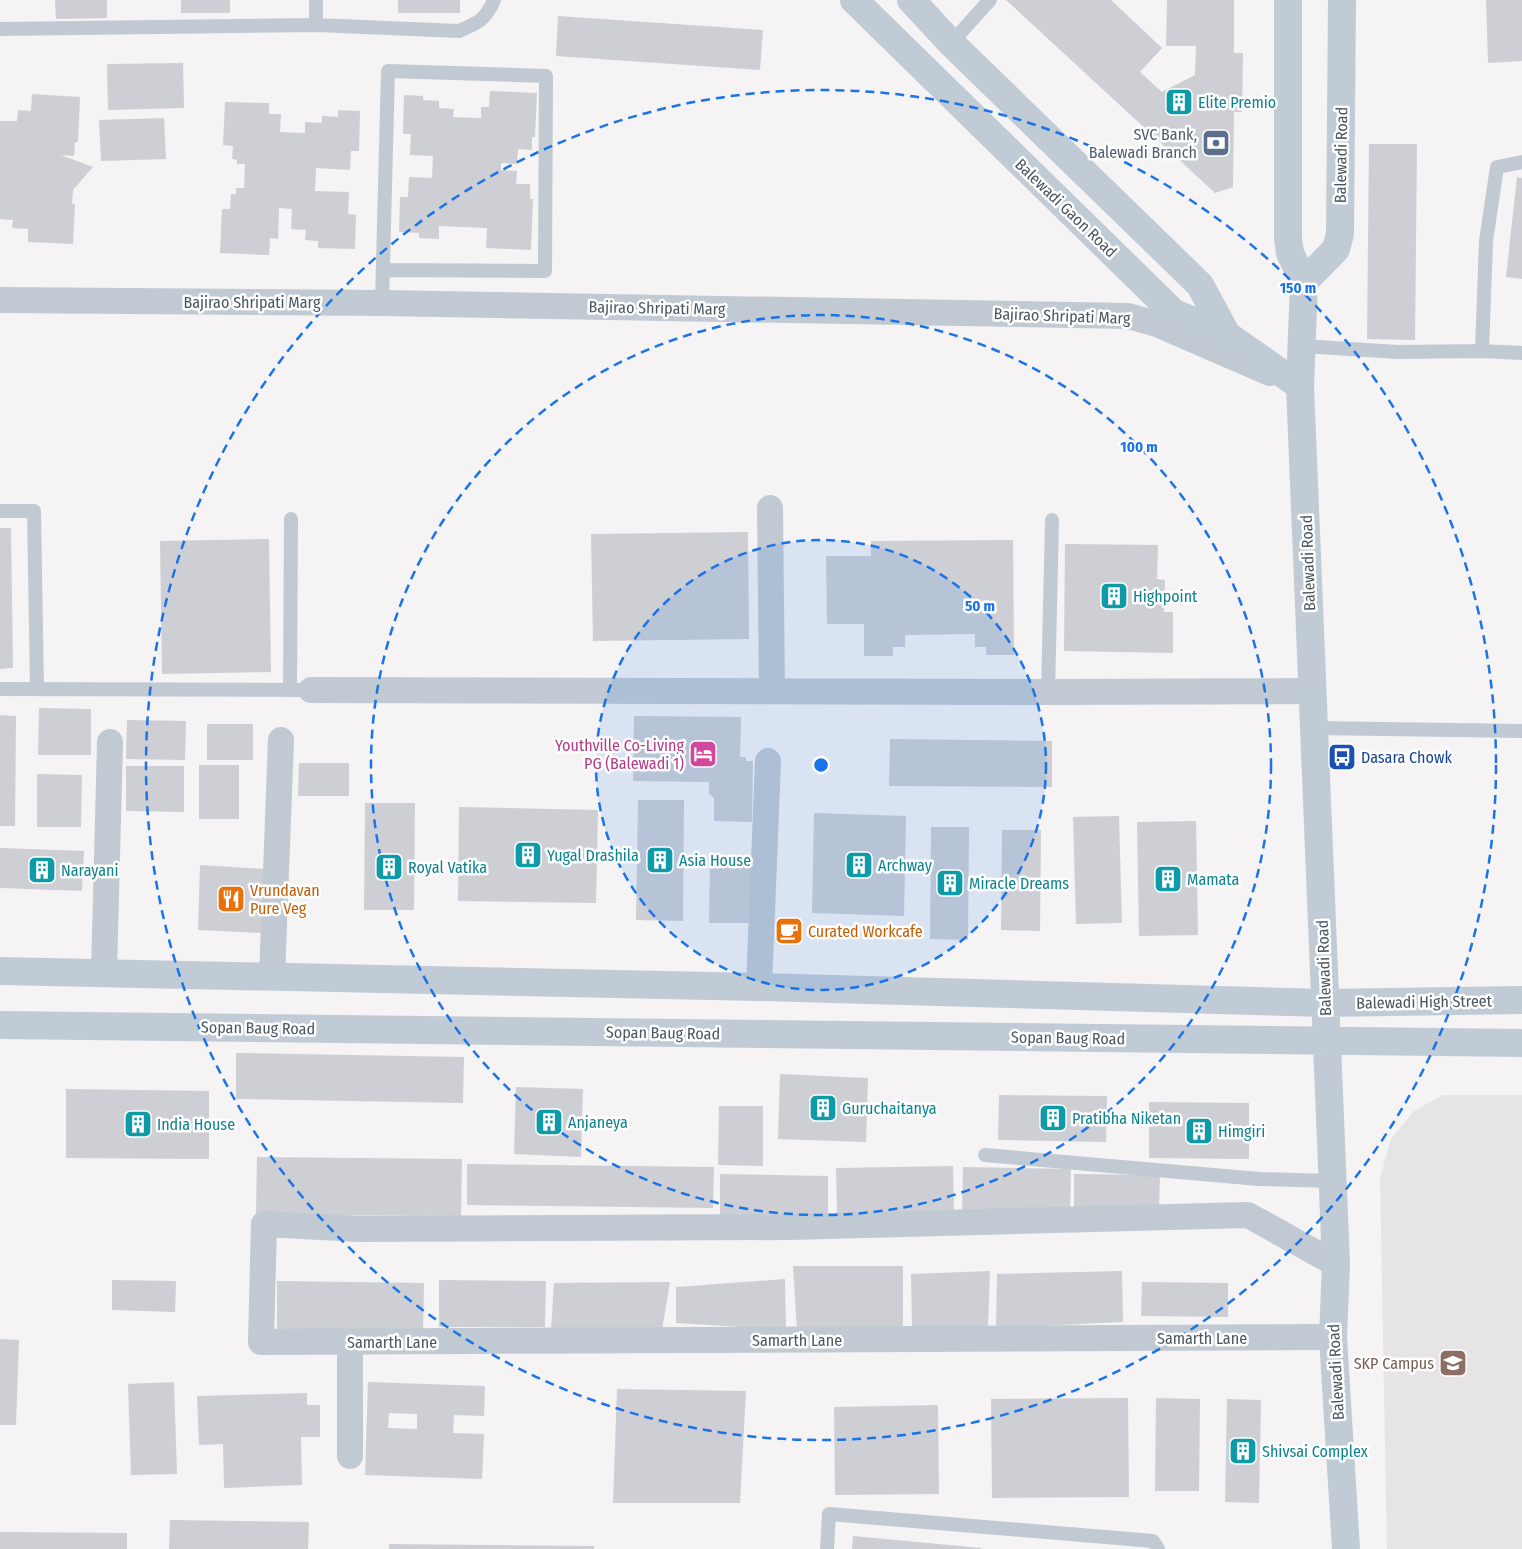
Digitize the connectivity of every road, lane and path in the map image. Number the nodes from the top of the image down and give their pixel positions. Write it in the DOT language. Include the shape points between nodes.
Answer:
graph roads {
  1 [pos="316,0"];
  2 [pos="494,0"];
  3 [pos="911,0"];
  4 [pos="990,0"];
  5 [pos="1288,0"];
  6 [pos="1342,0"];
  7 [pos="866,4"];
  8 [pos="316,25"];
  9 [pos="0,29"];
  10 [pos="951,43"];
  11 [pos="1522,162"];
  12 [pos="384,270"];
  13 [pos="1304,282"];
  14 [pos="0,300"];
  15 [pos="382,303"];
  16 [pos="1226,335"];
  17 [pos="1302,346"];
  18 [pos="1482,351"];
  19 [pos="1522,353"];
  20 [pos="1300,386"];
  21 [pos="770,508"];
  22 [pos="0,511"];
  23 [pos="291,519"];
  24 [pos="1052,520"];
  25 [pos="0,689"];
  26 [pos="37,689"];
  27 [pos="301,690"];
  28 [pos="772,691"];
  29 [pos="1313,691"];
  30 [pos="1048,692"];
  31 [pos="1314,728"];
  32 [pos="1522,731"];
  33 [pos="281,740"];
  34 [pos="110,742"];
  35 [pos="768,761"];
  36 [pos="0,971"];
  37 [pos="104,973"];
  38 [pos="272,977"];
  39 [pos="759,987"];
  40 [pos="1522,1000"];
  41 [pos="1325,1003"];
  42 [pos="0,1026"];
  43 [pos="1327,1041"];
  44 [pos="1522,1043"];
  45 [pos="985,1155"];
  46 [pos="1333,1181"];
  47 [pos="1336,1264"];
  48 [pos="1333,1337"];
  49 [pos="350,1342"];
  50 [pos="350,1456"];
  51 [pos="827,1549"];
  52 [pos="1158,1549"];
  53 [pos="1346,1549"];
  1 -- 8 [label="lane"];
  2 -- 8 [label="lane" via="489,12 479,22 458,31"];
  3 -- 10 [label="street"];
  4 -- 10 [label="lane"];
  5 -- 13 [label="street" via="1288,239 1290,253"];
  6 -- 13 [label="street, Balewadi Road" via="1340,234 1336,249"];
  7 -- 16 [label="street, Balewadi Gaon Road" via="1174,313"];
  8 -- 9 [label="lane"];
  10 -- 16 [label="street" via="1200,285"];
  11 -- 18 [label="lane" via="1497,167 1486,241"];
  12 -- 12 [label="lane" via="388,71 546,76 545,271"];
  12 -- 15 [label="lane"];
  13 -- 17 [label="street, Balewadi Road"];
  14 -- 15 [label="street, Bajirao Shripati Marg"];
  15 -- 20 [label="street, Bajirao Shripati Marg" via="1128,316 1157,324"];
  16 -- 20 [label="street, Balewadi Gaon Road"];
  17 -- 18 [label="lane" via="1398,352"];
  17 -- 20 [label="street, Balewadi Road"];
  18 -- 19 [label="lane"];
  20 -- 29 [label="street, Balewadi Road"];
  21 -- 28 [label="street"];
  22 -- 26 [label="lane" via="34,511"];
  23 -- 27 [label="lane"];
  24 -- 30 [label="lane"];
  25 -- 26 [label="lane"];
  26 -- 27 [label="lane"];
  27 -- 28 [label="street"];
  28 -- 30 [label="street"];
  29 -- 30 [label="street"];
  29 -- 31 [label="street, Balewadi Road"];
  31 -- 32 [label="lane"];
  31 -- 41 [label="street, Balewadi Road"];
  33 -- 38 [label="street"];
  34 -- 37 [label="street"];
  35 -- 39 [label="street"];
  36 -- 37 [label="street"];
  37 -- 38 [label="street"];
  38 -- 39 [label="street"];
  39 -- 41 [label="street"];
  40 -- 41 [label="street, Balewadi High Street"];
  41 -- 43 [label="street, Balewadi Road"];
  42 -- 43 [label="street, Sopan Baug Road"];
  43 -- 44 [label="street"];
  43 -- 46 [label="street, Balewadi Road"];
  45 -- 46 [label="lane" via="1259,1179"];
  46 -- 47 [label="street, Balewadi Road"];
  47 -- 48 [label="street, Balewadi Road"];
  47 -- 49 [label="street, Samarth Lane" via="1248,1215 780,1227 359,1229 264,1224 261,1342"];
  48 -- 49 [label="street, Samarth Lane"];
  48 -- 53 [label="street, Balewadi Road"];
  49 -- 50 [label="street"];
  51 -- 52 [label="lane" via="829,1514 1153,1541"];
}
